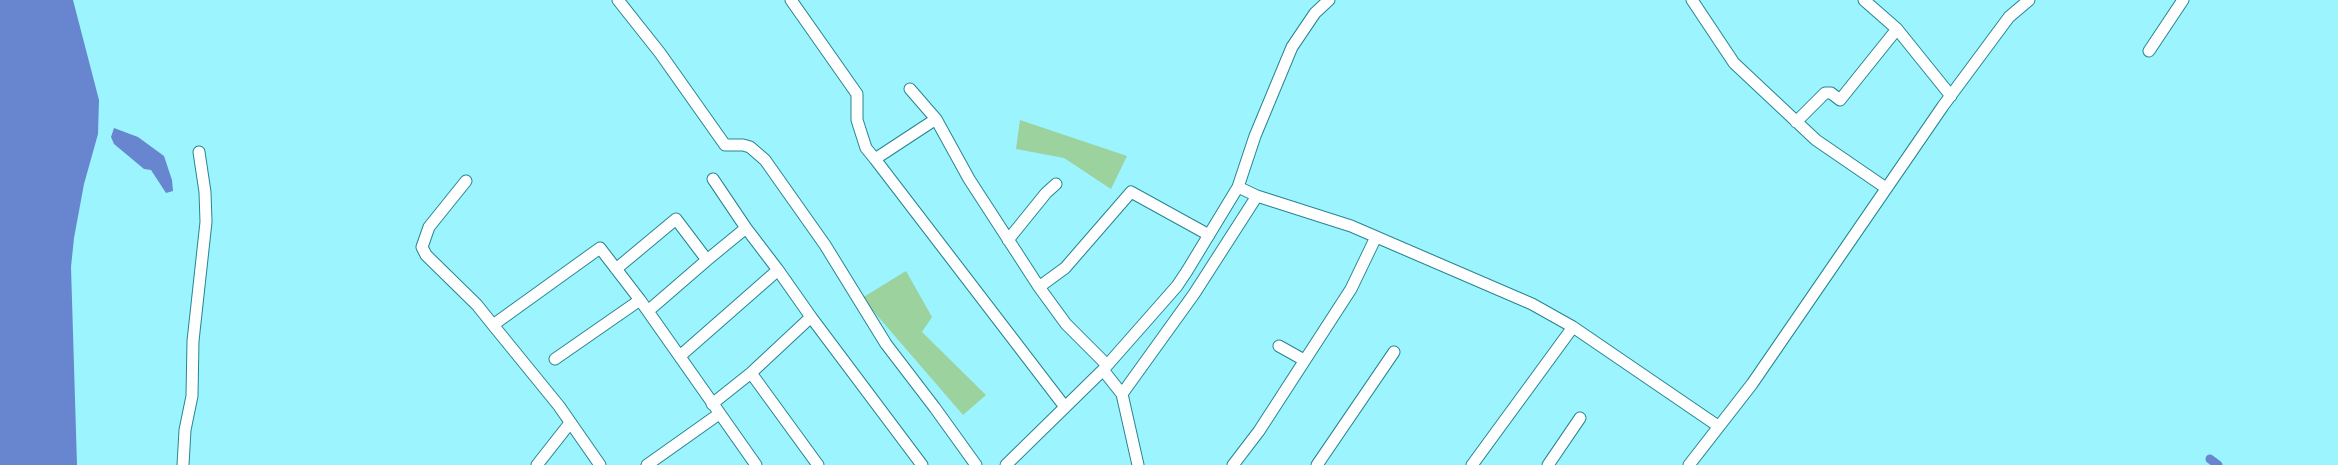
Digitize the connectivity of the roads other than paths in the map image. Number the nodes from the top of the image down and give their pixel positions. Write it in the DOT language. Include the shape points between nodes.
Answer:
graph roads {
  1 [pos="618,0"];
  2 [pos="791,0"];
  3 [pos="1329,0"];
  4 [pos="1692,0"];
  5 [pos="1864,0"];
  6 [pos="2029,0"];
  7 [pos="2183,0"];
  8 [pos="1897,29"];
  9 [pos="2149,51"];
  10 [pos="910,89"];
  11 [pos="1951,96"];
  12 [pos="936,119"];
  13 [pos="1796,122"];
  14 [pos="199,152"];
  15 [pos="875,159"];
  16 [pos="713,179"];
  17 [pos="466,181"];
  18 [pos="1056,184"];
  19 [pos="1238,187"];
  20 [pos="1886,188"];
  21 [pos="1257,196"];
  22 [pos="746,228"];
  23 [pos="1208,234"];
  24 [pos="1376,237"];
  25 [pos="1008,240"];
  26 [pos="706,260"];
  27 [pos="616,269"];
  28 [pos="778,270"];
  29 [pos="1040,287"];
  30 [pos="640,300"];
  31 [pos="648,311"];
  32 [pos="811,317"];
  33 [pos="493,325"];
  34 [pos="1573,327"];
  35 [pos="1279,346"];
  36 [pos="1394,352"];
  37 [pos="680,356"];
  38 [pos="555,359"];
  39 [pos="1304,360"];
  40 [pos="1105,368"];
  41 [pos="751,372"];
  42 [pos="1122,394"];
  43 [pos="712,404"];
  44 [pos="1065,407"];
  45 [pos="719,414"];
  46 [pos="1580,418"];
  47 [pos="570,423"];
  48 [pos="1718,426"];
  49 [pos="183,465"];
  50 [pos="537,465"];
  51 [pos="600,465"];
  52 [pos="647,465"];
  53 [pos="756,465"];
  54 [pos="818,465"];
  55 [pos="922,465"];
  56 [pos="976,465"];
  57 [pos="1006,465"];
  58 [pos="1138,465"];
  59 [pos="1233,465"];
  60 [pos="1317,465"];
  61 [pos="1472,465"];
  62 [pos="1548,465"];
  63 [pos="1689,465"];
  1 -- 56 [label="street" via="660,53 725,146 750,147 765,160 825,245 886,344"];
  2 -- 15 [label="street" via="857,94 857,120 866,148"];
  3 -- 19 [label="street" via="1315,14 1292,47 1255,136"];
  4 -- 13 [label="street" via="1734,63"];
  5 -- 8 [label="street"];
  6 -- 11 [label="street" via="2009,17"];
  7 -- 9 [label="street"];
  8 -- 11 [label="street"];
  8 -- 13 [label="street" via="1840,100 1831,93 1825,93"];
  10 -- 12 [label="street"];
  11 -- 20 [label="street"];
  12 -- 15 [label="street"];
  12 -- 25 [label="street" via="969,179"];
  13 -- 20 [label="street" via="1816,140"];
  14 -- 49 [label="street" via="206,222 193,341 192,396 185,430"];
  15 -- 44 [label="street"];
  16 -- 22 [label="street"];
  17 -- 33 [label="street" via="429,227 422,247 426,255 477,305"];
  18 -- 25 [label="street"];
  19 -- 21 [label="street"];
  19 -- 23 [label="street"];
  20 -- 48 [label="street" via="1752,384"];
  21 -- 24 [label="street"];
  21 -- 42 [label="street" via="1194,294"];
  22 -- 26 [label="street"];
  22 -- 28 [label="street"];
  23 -- 29 [label="street" via="1131,192 1065,268"];
  23 -- 40 [label="street" via="1176,286"];
  24 -- 34 [label="street" via="1532,304"];
  24 -- 39 [label="street" via="1351,289"];
  25 -- 29 [label="street"];
  26 -- 27 [label="street" via="676,219"];
  26 -- 31 [label="street"];
  27 -- 30 [label="street"];
  27 -- 33 [label="street" via="600,248"];
  28 -- 32 [label="street"];
  28 -- 37 [label="street"];
  29 -- 40 [label="street" via="1066,324"];
  30 -- 31 [label="street"];
  30 -- 38 [label="street"];
  31 -- 37 [label="street"];
  32 -- 41 [label="street"];
  32 -- 55 [label="street"];
  33 -- 47 [label="street"];
  34 -- 48 [label="street"];
  34 -- 61 [label="street"];
  35 -- 39 [label="street"];
  36 -- 60 [label="street"];
  37 -- 43 [label="street"];
  39 -- 59 [label="street"];
  40 -- 42 [label="street"];
  40 -- 44 [label="street"];
  41 -- 43 [label="street"];
  41 -- 54 [label="street"];
  42 -- 58 [label="street"];
  43 -- 45 [label="street"];
  44 -- 57 [label="street"];
  45 -- 52 [label="street"];
  45 -- 53 [label="street"];
  46 -- 62 [label="street"];
  47 -- 50 [label="street"];
  47 -- 51 [label="street"];
  48 -- 63 [label="street"];
}
